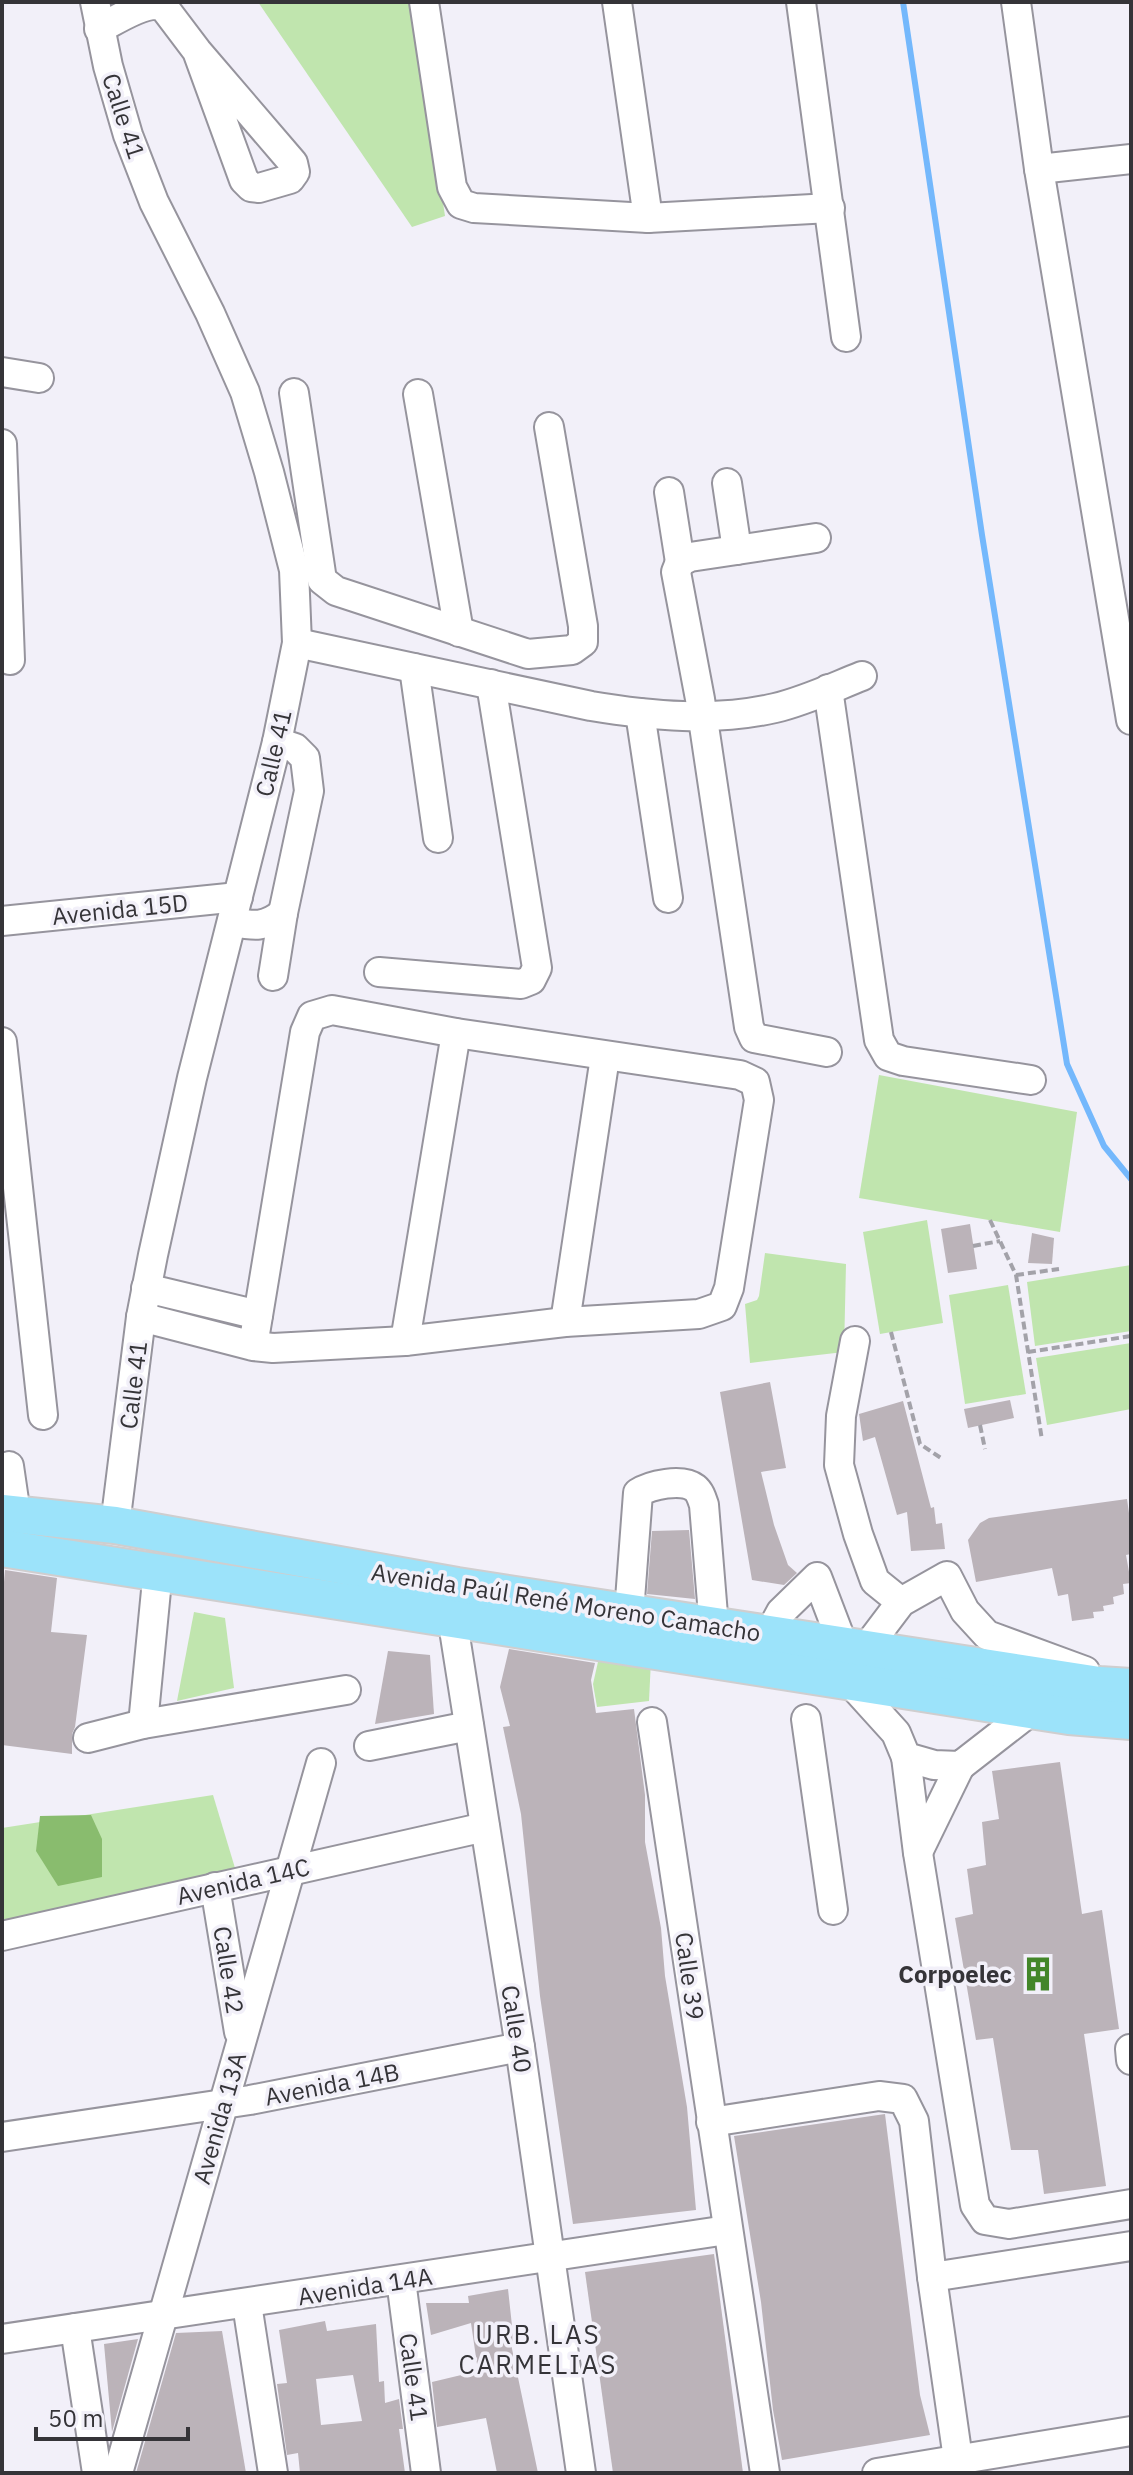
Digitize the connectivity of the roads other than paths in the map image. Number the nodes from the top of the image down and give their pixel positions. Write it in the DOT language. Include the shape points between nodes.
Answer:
graph roads {
  1 [pos="424,2"];
  2 [pos="617,2"];
  3 [pos="801,2"];
  4 [pos="1016,2"];
  5 [pos="97,16"];
  6 [pos="197,51"];
  7 [pos="1131,159"];
  8 [pos="1039,169"];
  9 [pos="830,208"];
  10 [pos="648,218"];
  11 [pos="846,337"];
  12 [pos="2,372"];
  13 [pos="39,378"];
  14 [pos="294,393"];
  15 [pos="418,394"];
  16 [pos="549,427"];
  17 [pos="2,444"];
  18 [pos="727,483"];
  19 [pos="669,492"];
  20 [pos="816,538"];
  21 [pos="737,550"];
  22 [pos="680,562"];
  23 [pos="459,632"];
  24 [pos="297,643"];
  25 [pos="1125,644"];
  26 [pos="528,654"];
  27 [pos="10,660"];
  28 [pos="414,668"];
  29 [pos="862,676"];
  30 [pos="491,684"];
  31 [pos="828,689"];
  32 [pos="524,690"];
  33 [pos="640,713"];
  34 [pos="702,716"];
  35 [pos="1131,720"];
  36 [pos="277,742"];
  37 [pos="438,838"];
  38 [pos="668,898"];
  39 [pos="235,910"];
  40 [pos="283,913"];
  41 [pos="2,921"];
  42 [pos="379,972"];
  43 [pos="273,976"];
  44 [pos="456,1033"];
  45 [pos="2,1042"];
  46 [pos="827,1052"];
  47 [pos="605,1057"];
  48 [pos="1031,1080"];
  49 [pos="146,1288"];
  50 [pos="258,1315"];
  51 [pos="141,1317"];
  52 [pos="565,1322"];
  53 [pos="405,1341"];
  54 [pos="855,1341"];
  55 [pos="253,1346"];
  56 [pos="43,1415"];
  57 [pos="9,1466"];
  58 [pos="9,1513"];
  59 [pos="115,1525"];
  60 [pos="2,1548"];
  61 [pos="158,1570"];
  62 [pos="455,1602"];
  63 [pos="901,1602"];
  64 [pos="629,1613"];
  65 [pos="714,1627"];
  66 [pos="769,1634"];
  67 [pos="853,1658"];
  68 [pos="1131,1686"];
  69 [pos="346,1690"];
  70 [pos="1032,1710"];
  71 [pos="806,1719"];
  72 [pos="1131,1721"];
  73 [pos="652,1722"];
  74 [pos="143,1724"];
  75 [pos="469,1726"];
  76 [pos="88,1738"];
  77 [pos="369,1746"];
  78 [pos="906,1757"];
  79 [pos="321,1763"];
  80 [pos="960,1766"];
  81 [pos="485,1827"];
  82 [pos="918,1853"];
  83 [pos="215,1887"];
  84 [pos="833,1910"];
  85 [pos="2,1936"];
  86 [pos="520,2047"];
  87 [pos="250,2100"];
  88 [pos="711,2122"];
  89 [pos="2,2137"];
  90 [pos="1131,2204"];
  91 [pos="727,2230"];
  92 [pos="1131,2246"];
  93 [pos="550,2259"];
  94 [pos="932,2277"];
  95 [pos="401,2280"];
  96 [pos="247,2304"];
  97 [pos="75,2328"];
  98 [pos="2,2339"];
  99 [pos="1131,2431"];
  100 [pos="958,2459"];
  101 [pos="97,2473"];
  102 [pos="118,2473"];
  103 [pos="273,2473"];
  104 [pos="426,2473"];
  105 [pos="581,2473"];
  106 [pos="765,2473"];
  107 [pos="877,2473"];
  1 -- 10 [label="street" via="452,187 459,201 474,208"];
  2 -- 10 [label="street"];
  3 -- 9 [label="street"];
  4 -- 8 [label="street"];
  5 -- 6 [label="street" via="156,3"];
  5 -- 24 [label="street, Calle 41" via="128,135 154,202 245,392 294,570"];
  6 -- 6 [label="street" via="293,163 290,179 259,188 244,180"];
  7 -- 8 [label="street"];
  8 -- 25 [label="street"];
  9 -- 10 [label="street"];
  9 -- 11 [label="street"];
  12 -- 13 [label="street"];
  14 -- 23 [label="street" via="322,580 336,591"];
  15 -- 23 [label="street"];
  16 -- 26 [label="street" via="583,642 572,650"];
  17 -- 27 [label="street"];
  18 -- 21 [label="street"];
  19 -- 22 [label="street"];
  20 -- 21 [label="street"];
  21 -- 22 [label="street"];
  22 -- 34 [label="street" via="676,572"];
  23 -- 26 [label="street"];
  24 -- 28 [label="street"];
  24 -- 36 [label="street, Calle 41"];
  25 -- 35 [label="street"];
  26 -- 32 [label="street"];
  28 -- 30 [label="street"];
  28 -- 37 [label="street"];
  29 -- 31 [label="street"];
  30 -- 32 [label="street"];
  30 -- 42 [label="street" via="537,968 531,980 521,984"];
  31 -- 34 [label="street" via="778,708"];
  31 -- 48 [label="street" via="879,1040 888,1056 903,1061"];
  32 -- 33 [label="street"];
  33 -- 34 [label="street"];
  33 -- 38 [label="street"];
  34 -- 46 [label="street" via="749,1027 754,1038"];
  36 -- 39 [label="street, Calle 41"];
  36 -- 40 [label="street" via="305,758 309,791"];
  39 -- 40 [label="street, Avenida 15D" via="255,927 270,924"];
  39 -- 41 [label="street, Avenida 15D"];
  39 -- 49 [label="street, Calle 41"];
  40 -- 43 [label="street"];
  44 -- 47 [label="street"];
  44 -- 50 [label="street" via="332,1010 312,1016 305,1032"];
  44 -- 53 [label="street"];
  45 -- 56 [label="street"];
  47 -- 52 [label="street"];
  47 -- 52 [label="street" via="740,1075 755,1082 759,1100 722,1306 699,1314"];
  49 -- 50 [label="street"];
  49 -- 51 [label="street, Calle 41"];
  50 -- 55 [label="street"];
  51 -- 55 [label="street"];
  51 -- 59 [label="street, Calle 41"];
  52 -- 53 [label="street"];
  53 -- 55 [label="street"];
  54 -- 63 [label="street" via="841,1416 839,1465 875,1581"];
  57 -- 58 [label="street"];
  58 -- 59 [label="main road, Avenida Paúl René Moreno Camacho"];
  59 -- 62 [label="main road, Avenida Paúl René Moreno Camacho"];
  60 -- 61 [label="main road, Avenida Paúl René Moreno Camacho"];
  61 -- 62 [label="main road, Avenida Paúl René Moreno Camacho"];
  61 -- 74 [label="street"];
  62 -- 64 [label="main road, Avenida Paúl René Moreno Camacho"];
  62 -- 67 [label="main road, Avenida Paúl René Moreno Camacho"];
  62 -- 75 [label="street, Calle 40"];
  63 -- 67 [label="street"];
  63 -- 68 [label="street" via="947,1576 965,1611 987,1635"];
  64 -- 65 [label="main road, Avenida Paúl René Moreno Camacho"];
  64 -- 65 [label="street" via="638,1493 648,1487 688,1484 699,1490 704,1505"];
  65 -- 66 [label="main road, Avenida Paúl René Moreno Camacho"];
  66 -- 67 [label="main road, Avenida Paúl René Moreno Camacho"];
  66 -- 67 [label="street" via="781,1612 817,1577"];
  67 -- 68 [label="main road, Avenida Paúl René Moreno Camacho"];
  67 -- 70 [label="main road, Avenida Paúl René Moreno Camacho"];
  67 -- 78 [label="street"];
  69 -- 74 [label="street"];
  70 -- 72 [label="main road, Avenida Paúl René Moreno Camacho"];
  70 -- 80 [label="street"];
  71 -- 84 [label="street"];
  73 -- 88 [label="street, Calle 39"];
  74 -- 76 [label="street"];
  75 -- 77 [label="street"];
  75 -- 81 [label="street, Calle 40"];
  78 -- 80 [label="street"];
  78 -- 82 [label="street"];
  79 -- 102 [label="street, Avenida 13A"];
  80 -- 82 [label="street"];
  81 -- 83 [label="street, Avenida 14C"];
  81 -- 86 [label="street, Calle 40"];
  82 -- 90 [label="street" via="975,2205 985,2220 1009,2224"];
  83 -- 85 [label="street, Avenida 14C"];
  83 -- 87 [label="street, Calle 42"];
  86 -- 87 [label="street, Avenida 14B"];
  86 -- 93 [label="street, Calle 40"];
  87 -- 89 [label="street, Avenida 14B"];
  88 -- 91 [label="street, Calle 39"];
  88 -- 94 [label="street" via="879,2096 903,2099 914,2121"];
  91 -- 93 [label="street, Avenida 14A"];
  91 -- 106 [label="street, Calle 39"];
  92 -- 94 [label="street"];
  93 -- 95 [label="street, Avenida 14A"];
  93 -- 105 [label="street, Calle 40"];
  94 -- 100 [label="street"];
  95 -- 96 [label="street, Avenida 14A"];
  95 -- 104 [label="street, Calle 41"];
  96 -- 97 [label="street, Avenida 14A"];
  96 -- 103 [label="street"];
  97 -- 98 [label="street, Avenida 14A"];
  97 -- 101 [label="street"];
  99 -- 100 [label="street"];
  100 -- 107 [label="street"];
}
